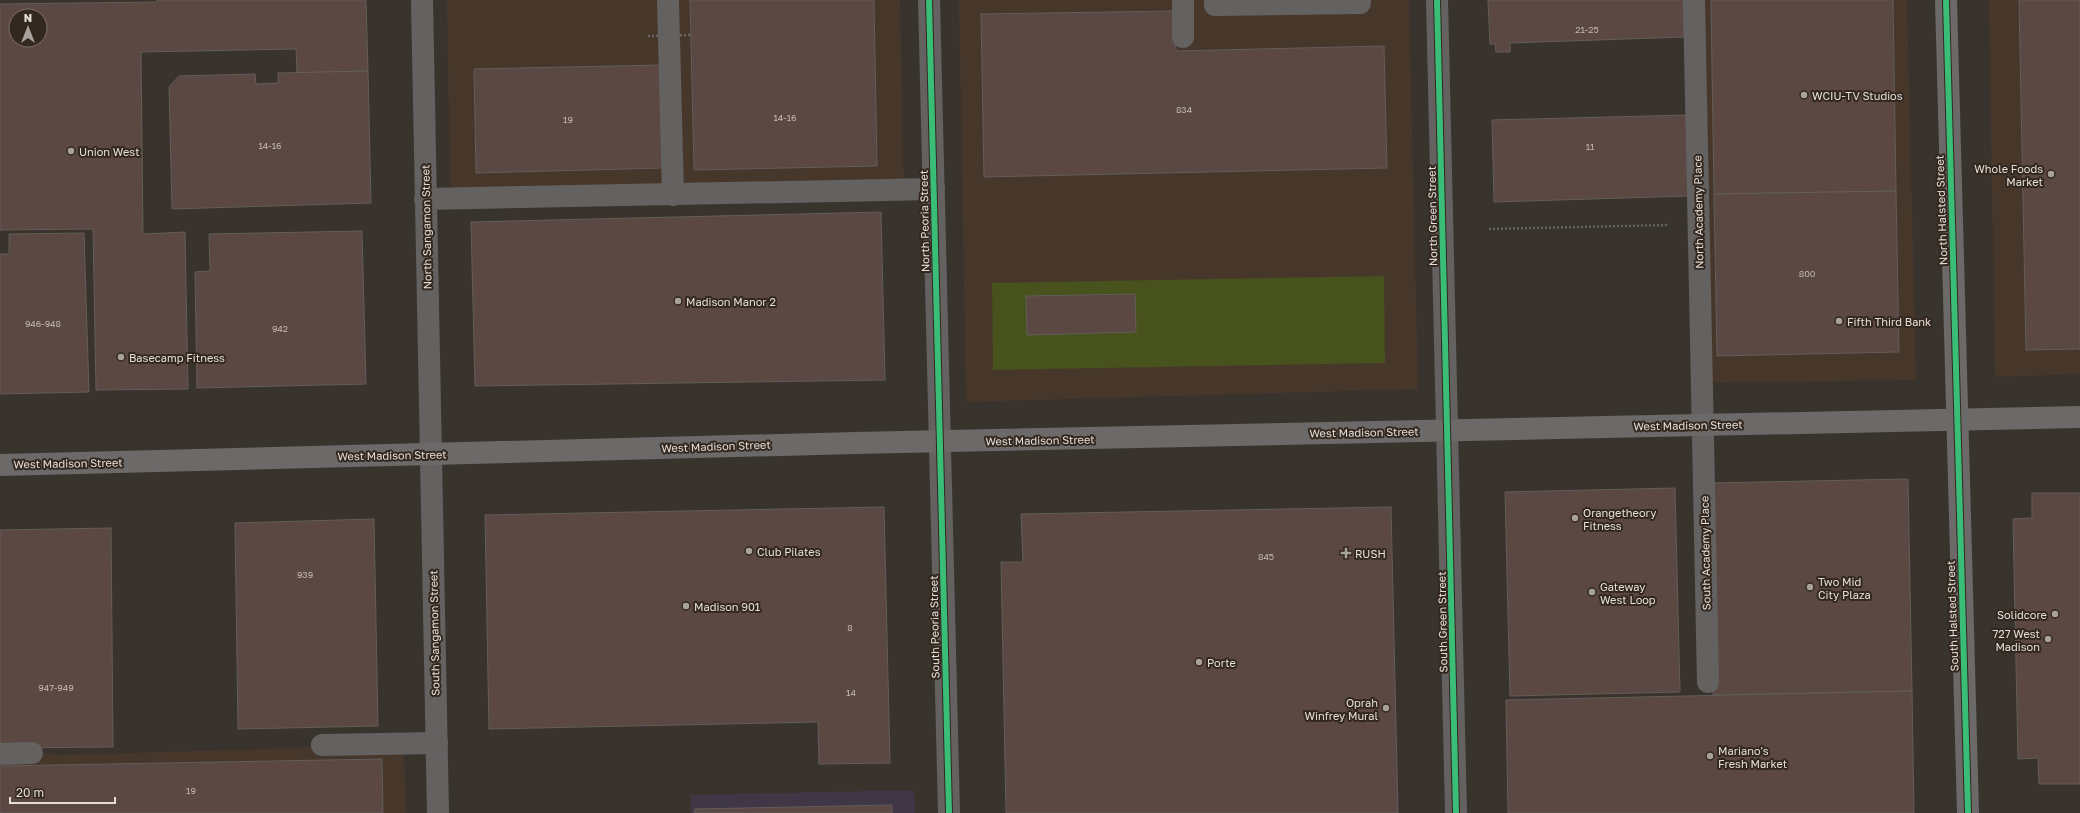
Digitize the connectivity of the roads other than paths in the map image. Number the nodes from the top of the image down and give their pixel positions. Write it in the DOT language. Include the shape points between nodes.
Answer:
graph roads {
  1 [pos="422,0"];
  2 [pos="668,0"];
  3 [pos="929,0"];
  4 [pos="1182,0"];
  5 [pos="1215,0"];
  6 [pos="1360,0"];
  7 [pos="1437,0"];
  8 [pos="1694,0"];
  9 [pos="1946,0"];
  10 [pos="1183,37"];
  11 [pos="934,189"];
  12 [pos="673,195"];
  13 [pos="425,199"];
  14 [pos="2080,417"];
  15 [pos="1958,419"];
  16 [pos="1703,424"];
  17 [pos="1447,431"];
  18 [pos="939,442"];
  19 [pos="430,454"];
  20 [pos="0,465"];
  21 [pos="1708,682"];
  22 [pos="437,742"];
  23 [pos="322,745"];
  24 [pos="32,753"];
  25 [pos="0,754"];
  26 [pos="438,813"];
  27 [pos="949,813"];
  28 [pos="1456,813"];
  29 [pos="1968,813"];
  1 -- 13 [label="street, North Sangamon Street"];
  2 -- 12 [label="street"];
  3 -- 11 [label="street, North Peoria Street"];
  4 -- 10 [label="street"];
  5 -- 6 [label="street" via="1215,5 1360,3"];
  7 -- 17 [label="street, North Green Street"];
  8 -- 16 [label="street, North Academy Place"];
  9 -- 15 [label="main road, North Halsted Street"];
  11 -- 12 [label="street"];
  11 -- 18 [label="street, North Peoria Street"];
  12 -- 13 [label="street"];
  13 -- 19 [label="street, North Sangamon Street"];
  14 -- 15 [label="main road, West Madison Street"];
  15 -- 16 [label="main road, West Madison Street"];
  15 -- 29 [label="main road, South Halsted Street"];
  16 -- 17 [label="main road, West Madison Street"];
  16 -- 21 [label="street, South Academy Place"];
  17 -- 18 [label="main road, West Madison Street"];
  17 -- 28 [label="street, South Green Street"];
  18 -- 19 [label="main road, West Madison Street"];
  18 -- 27 [label="street, South Peoria Street"];
  19 -- 20 [label="main road, West Madison Street"];
  19 -- 22 [label="street, South Sangamon Street"];
  22 -- 23 [label="street"];
  22 -- 26 [label="street, South Sangamon Street"];
  24 -- 25 [label="street"];
}
